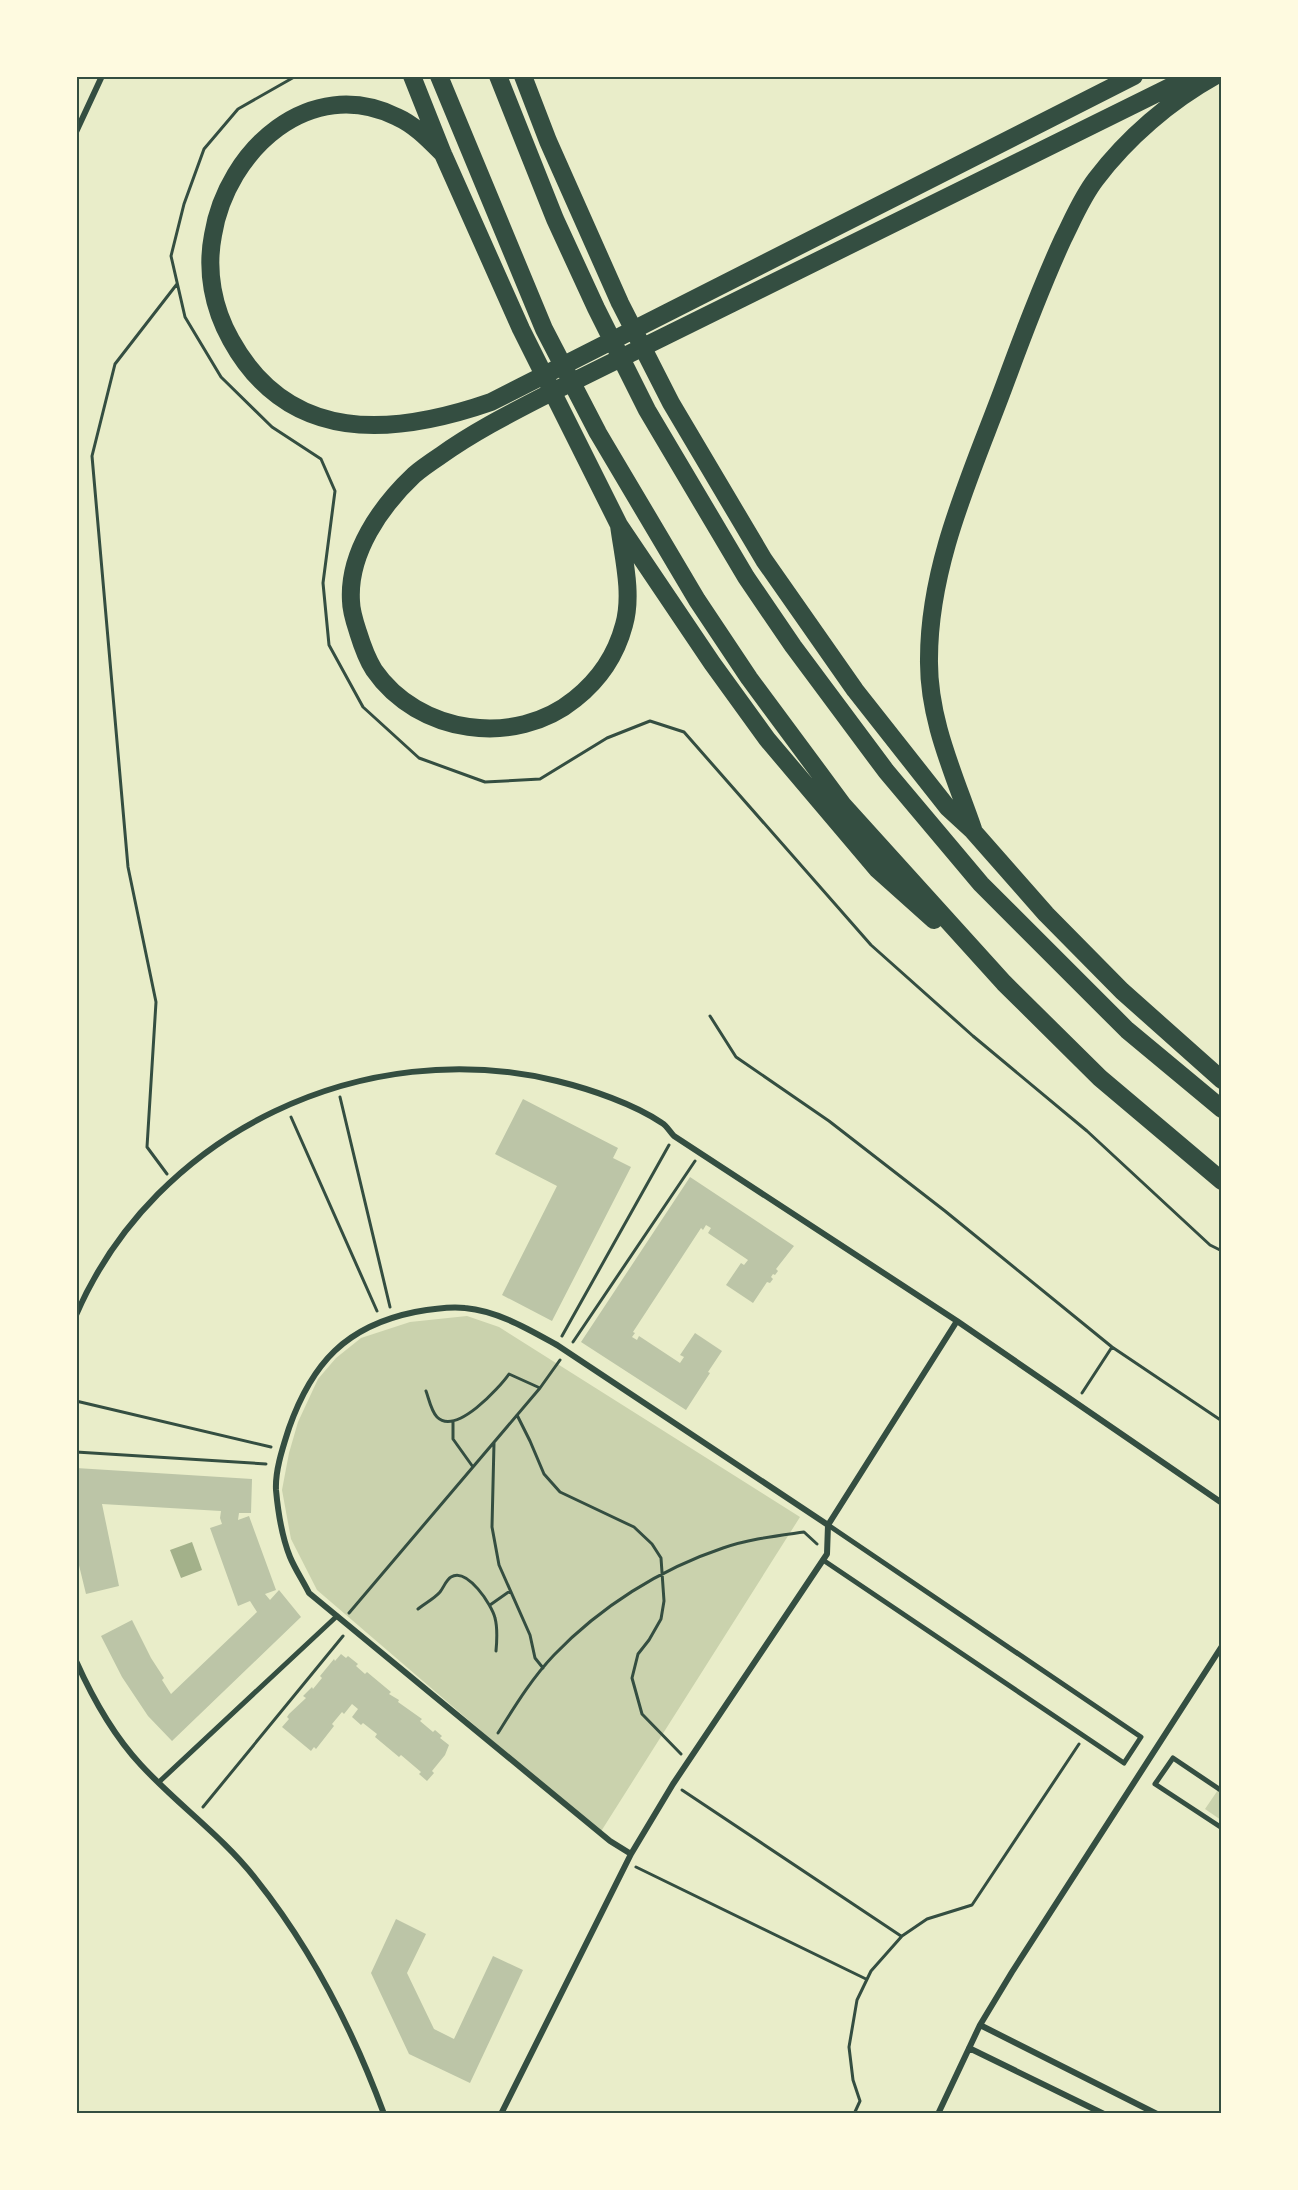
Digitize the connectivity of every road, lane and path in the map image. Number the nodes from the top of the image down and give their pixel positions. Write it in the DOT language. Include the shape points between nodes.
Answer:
graph roads {
  1 [pos="102,76"];
  2 [pos="412,76"];
  3 [pos="440,76"];
  4 [pos="498,76"];
  5 [pos="523,76"];
  6 [pos="1134,76"];
  7 [pos="1192,76"];
  8 [pos="1215,76"];
  9 [pos="76,132"];
  10 [pos="443,154"];
  11 [pos="177,284"];
  12 [pos="619,525"];
  13 [pos="974,831"];
  14 [pos="1004,983"];
  15 [pos="710,1016"];
  16 [pos="1221,1080"];
  17 [pos="337,1087"];
  18 [pos="285,1106"];
  19 [pos="1221,1109"];
  20 [pos="674,1136"];
  21 [pos="700,1154"];
  22 [pos="172,1180"];
  23 [pos="1221,1181"];
  24 [pos="76,1315"];
  25 [pos="393,1317"];
  26 [pos="382,1321"];
  27 [pos="957,1321"];
  28 [pos="557,1345"];
  29 [pos="1112,1347"];
  30 [pos="567,1352"];
  31 [pos="540,1388"];
  32 [pos="426,1390"];
  33 [pos="76,1401"];
  34 [pos="1075,1404"];
  35 [pos="517,1415"];
  36 [pos="453,1421"];
  37 [pos="1221,1421"];
  38 [pos="495,1442"];
  39 [pos="282,1450"];
  40 [pos="76,1452"];
  41 [pos="279,1465"];
  42 [pos="473,1467"];
  43 [pos="1221,1503"];
  44 [pos="828,1525"];
  45 [pos="825,1557"];
  46 [pos="663,1574"];
  47 [pos="510,1591"];
  48 [pos="490,1605"];
  49 [pos="418,1609"];
  50 [pos="340,1619"];
  51 [pos="350,1628"];
  52 [pos="1221,1646"];
  53 [pos="496,1651"];
  54 [pos="76,1661"];
  55 [pos="543,1668"];
  56 [pos="1084,1736"];
  57 [pos="491,1744"];
  58 [pos="688,1762"];
  59 [pos="159,1782"];
  60 [pos="673,1784"];
  61 [pos="1221,1791"];
  62 [pos="196,1816"];
  63 [pos="1221,1828"];
  64 [pos="631,1854"];
  65 [pos="626,1863"];
  66 [pos="902,1936"];
  67 [pos="866,1979"];
  68 [pos="980,2025"];
  69 [pos="969,2048"];
  70 [pos="384,2114"];
  71 [pos="501,2114"];
  72 [pos="854,2114"];
  73 [pos="938,2114"];
  74 [pos="1104,2114"];
  75 [pos="1157,2114"];
  1 -- 9 [label="street"];
  2 -- 10 [label="highway"];
  3 -- 14 [label="highway" via="544,329 598,433 697,600 843,805"];
  4 -- 19 [label="highway" via="555,219 648,410 746,577 793,646 886,771 981,884 1127,1030"];
  5 -- 13 [label="highway" via="620,303 671,403 764,560 855,690 948,808"];
  6 -- 10 [label="highway" via="491,402 457,414 380,426 341,423 288,403 263,384 241,358 224,327 213,294 212,235 219,207 234,176 268,134 285,122 324,106 375,108 398,117 420,131"];
  7 -- 12 [label="highway" via="542,397 465,438 415,474 380,514 362,545 353,576 351,602 355,624 373,669 389,688 415,708 466,727 507,728 533,723 563,709 603,671 616,650 625,623 627,592"];
  8 -- 13 [label="highway" via="1141,130 1094,181 1076,212 1038,294 945,549 934,598 928,659 932,703"];
  10 -- 12 [label="highway" via="521,329"];
  11 -- 22 [label="path" via="115,364 92,456 128,867 156,1002 147,1148"];
  12 -- 14 [label="highway" via="767,738 877,869"];
  13 -- 16 [label="highway" via="1046,914 1122,991"];
  14 -- 23 [label="highway" via="1100,1078"];
  15 -- 29 [label="path" via="736,1057 830,1121"];
  17 -- 18 [label="street"];
  17 -- 20 [label="street" via="415,1070 496,1070 561,1082 615,1099 663,1124"];
  17 -- 25 [label="path"];
  18 -- 22 [label="street" via="247,1125"];
  18 -- 26 [label="path"];
  20 -- 21 [label="street"];
  20 -- 28 [label="path"];
  21 -- 27 [label="street"];
  21 -- 30 [label="path"];
  22 -- 24 [label="street" via="137,1216 104,1263"];
  25 -- 26 [label="street"];
  25 -- 28 [label="street" via="464,1308 490,1312"];
  26 -- 39 [label="street" via="344,1342 323,1362 294,1415"];
  27 -- 34 [label="street"];
  27 -- 44 [label="street"];
  28 -- 30 [label="street"];
  29 -- 34 [label="path"];
  29 -- 37 [label="path"];
  30 -- 31 [label="path"];
  30 -- 44 [label="street"];
  31 -- 35 [label="path"];
  31 -- 36 [label="path" via="509,1374 495,1393"];
  32 -- 36 [label="path" via="435,1416"];
  33 -- 39 [label="path"];
  34 -- 43 [label="street"];
  35 -- 38 [label="path"];
  35 -- 46 [label="path" via="543,1474 567,1496 634,1527 661,1558"];
  36 -- 42 [label="path" via="453,1438"];
  38 -- 42 [label="path"];
  38 -- 47 [label="path" via="492,1527 499,1564"];
  39 -- 41 [label="street"];
  40 -- 41 [label="path"];
  41 -- 50 [label="street" via="276,1488 290,1557 309,1593"];
  42 -- 50 [label="path"];
  44 -- 45 [label="street"];
  44 -- 56 [label="street" via="1141,1737 1124,1764"];
  45 -- 46 [label="path" via="804,1532 725,1547"];
  45 -- 56 [label="street"];
  45 -- 58 [label="street"];
  46 -- 55 [label="path" via="588,1623"];
  46 -- 58 [label="path" via="661,1619 638,1654 632,1678 642,1714"];
  47 -- 48 [label="path"];
  47 -- 55 [label="path" via="530,1635 535,1658"];
  48 -- 49 [label="path" via="471,1582 454,1575"];
  48 -- 53 [label="path" via="497,1631"];
  50 -- 51 [label="street"];
  50 -- 59 [label="street"];
  51 -- 57 [label="street"];
  51 -- 62 [label="path"];
  52 -- 68 [label="street"];
  54 -- 59 [label="street" via="119,1738"];
  55 -- 57 [label="path"];
  56 -- 66 [label="path" via="972,1905 927,1919"];
  57 -- 64 [label="street"];
  58 -- 60 [label="street"];
  59 -- 62 [label="street"];
  60 -- 64 [label="street"];
  60 -- 66 [label="path"];
  61 -- 63 [label="street" via="1173,1758 1155,1784"];
  62 -- 70 [label="street" via="255,1877 287,1922 351,2032"];
  64 -- 65 [label="street"];
  65 -- 67 [label="path"];
  65 -- 71 [label="street"];
  66 -- 67 [label="path"];
  67 -- 72 [label="path" via="857,2000 849,2047 860,2101"];
  68 -- 69 [label="street"];
  68 -- 75 [label="street"];
  69 -- 73 [label="street"];
  69 -- 74 [label="street"];
}
